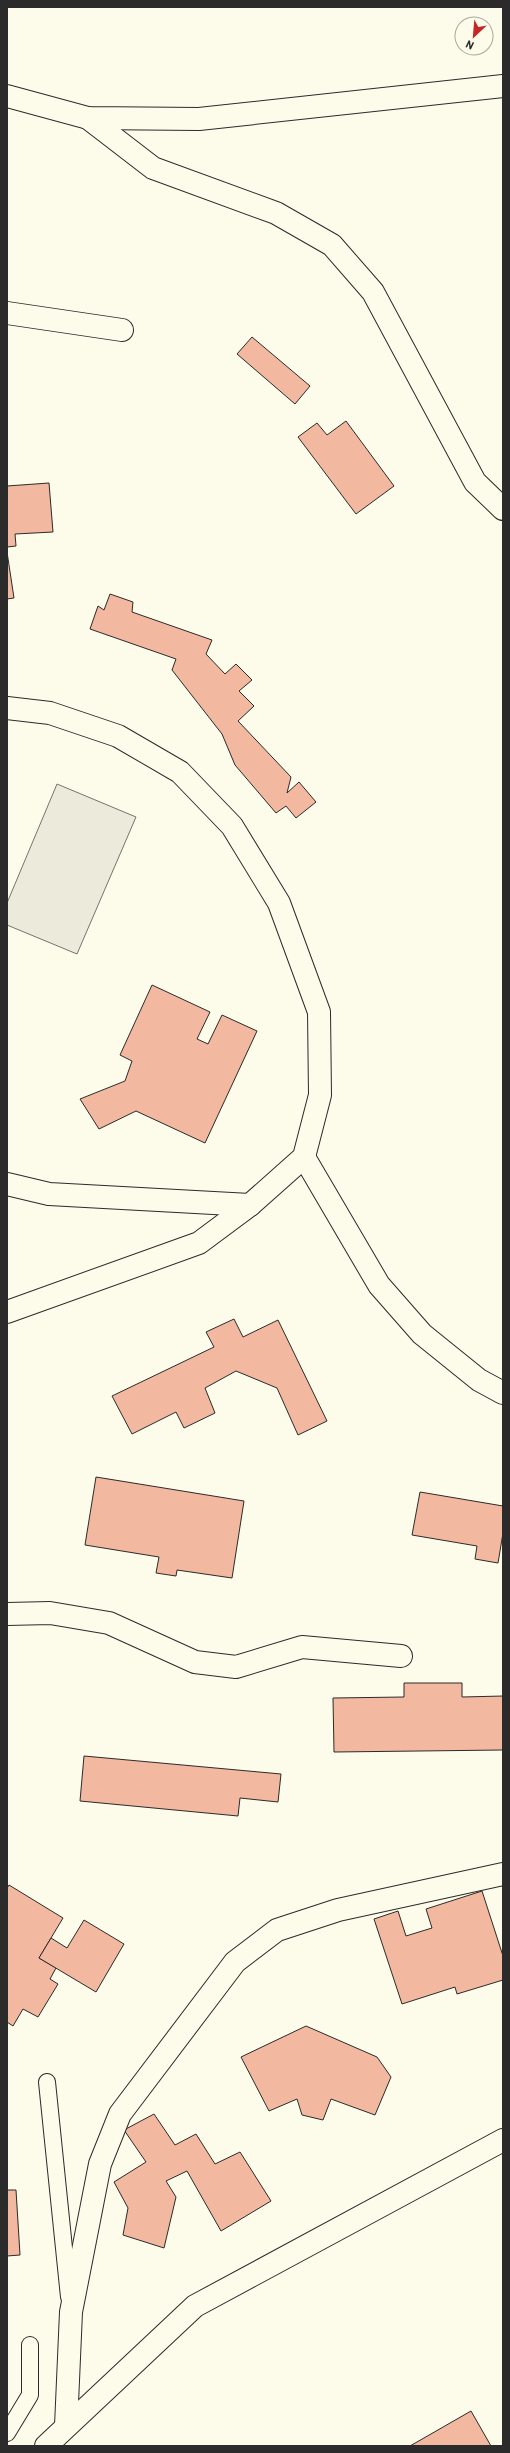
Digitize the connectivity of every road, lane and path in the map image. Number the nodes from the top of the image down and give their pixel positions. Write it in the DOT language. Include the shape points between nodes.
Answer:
graph roads {
  1 [pos="503,86"];
  2 [pos="7,96"];
  3 [pos="88,118"];
  4 [pos="7,313"];
  5 [pos="122,330"];
  6 [pos="503,509"];
  7 [pos="7,708"];
  8 [pos="304,1157"];
  9 [pos="7,1184"];
  10 [pos="250,1205"];
  11 [pos="7,1312"];
  12 [pos="503,1394"];
  13 [pos="7,1614"];
  14 [pos="401,1656"];
  15 [pos="503,1874"];
  16 [pos="47,2082"];
  17 [pos="503,2140"];
  18 [pos="70,2312"];
  19 [pos="30,2345"];
  20 [pos="66,2426"];
  21 [pos="7,2433"];
  22 [pos="46,2446"];
  1 -- 3 [label="street" via="199,119"];
  2 -- 3 [label="street"];
  3 -- 6 [label="street" via="153,168 276,213 332,245 373,292 475,482"];
  4 -- 5 [label="street"];
  7 -- 8 [label="street" via="50,713 118,736 180,772 232,826 279,904 319,1012 320,1095"];
  8 -- 10 [label="street"];
  8 -- 12 [label="street" via="379,1285 422,1334 479,1380"];
  9 -- 10 [label="street" via="49,1194"];
  10 -- 11 [label="street" via="199,1243"];
  13 -- 14 [label="street" via="50,1613 109,1623 195,1662 236,1667 302,1646"];
  15 -- 18 [label="street" via="338,1910 276,1930 235,1962 120,2114 100,2164"];
  16 -- 18 [label="lane"];
  17 -- 20 [label="street" via="195,2306"];
  18 -- 20 [label="street"];
  19 -- 21 [label="lane" via="30,2395"];
  20 -- 22 [label="street"];
}
